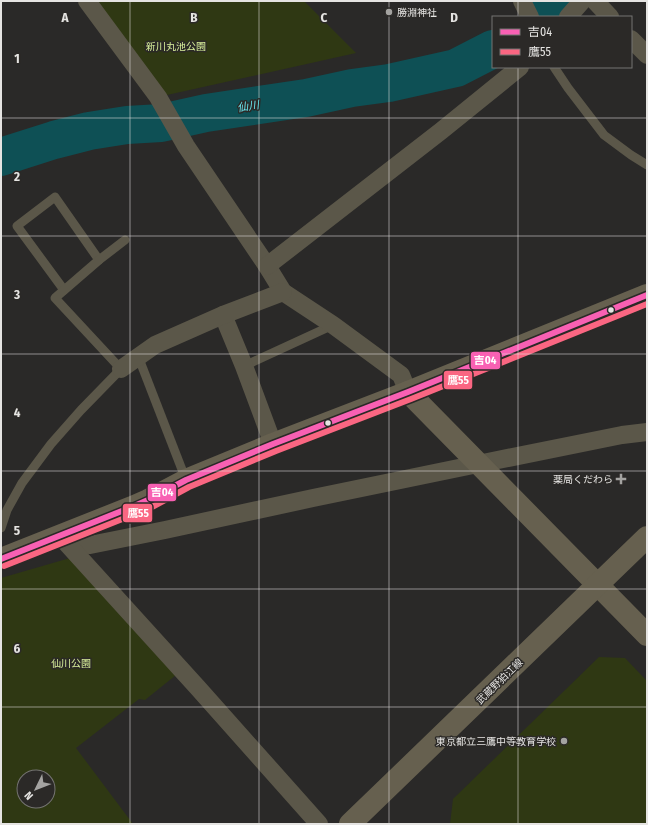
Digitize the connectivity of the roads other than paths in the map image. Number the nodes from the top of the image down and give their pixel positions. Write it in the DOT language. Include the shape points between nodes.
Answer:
graph roads {
  1 [pos="87,1"];
  2 [pos="522,1"];
  3 [pos="582,1"];
  4 [pos="595,1"];
  5 [pos="530,16"];
  6 [pos="569,16"];
  7 [pos="609,16"];
  8 [pos="632,40"];
  9 [pos="647,55"];
  10 [pos="519,68"];
  11 [pos="555,68"];
  12 [pos="647,165"];
  13 [pos="125,240"];
  14 [pos="99,260"];
  15 [pos="267,266"];
  16 [pos="64,290"];
  17 [pos="283,292"];
  18 [pos="647,295"];
  19 [pos="223,315"];
  20 [pos="333,325"];
  21 [pos="138,356"];
  22 [pos="244,366"];
  23 [pos="121,369"];
  24 [pos="408,392"];
  25 [pos="647,432"];
  26 [pos="273,444"];
  27 [pos="478,464"];
  28 [pos="186,480"];
  29 [pos="1,528"];
  30 [pos="59,536"];
  31 [pos="647,537"];
  32 [pos="1,559"];
  33 [pos="598,585"];
  34 [pos="647,635"];
  35 [pos="319,824"];
  36 [pos="350,824"];
  1 -- 15 [label="street" via="158,97 186,146"];
  2 -- 5 [label="street"];
  3 -- 6 [label="street"];
  4 -- 7 [label="street"];
  8 -- 9 [label="street"];
  10 -- 15 [label="street"];
  11 -- 12 [label="lane" via="604,135"];
  13 -- 14 [label="lane"];
  14 -- 16 [label="lane"];
  14 -- 16 [label="lane" via="56,197 17,226"];
  15 -- 17 [label="street"];
  16 -- 23 [label="lane" via="55,298"];
  17 -- 19 [label="street"];
  17 -- 20 [label="street"];
  18 -- 24 [label="main road"];
  19 -- 21 [label="street" via="155,345"];
  19 -- 22 [label="street"];
  20 -- 22 [label="lane"];
  20 -- 24 [label="street" via="401,375"];
  21 -- 23 [label="street"];
  21 -- 28 [label="lane"];
  22 -- 26 [label="street"];
  23 -- 29 [label="lane" via="51,444 22,483 7,510"];
  24 -- 26 [label="main road"];
  24 -- 27 [label="main road"];
  25 -- 27 [label="street"];
  26 -- 28 [label="main road"];
  27 -- 30 [label="street" via="90,545"];
  27 -- 33 [label="main road"];
  28 -- 30 [label="main road" via="148,500"];
  30 -- 32 [label="main road"];
  30 -- 35 [label="street"];
  31 -- 33 [label="main road, 武蔵野狛江線"];
  33 -- 34 [label="main road"];
  33 -- 36 [label="main road, 武蔵野狛江線"];
}
